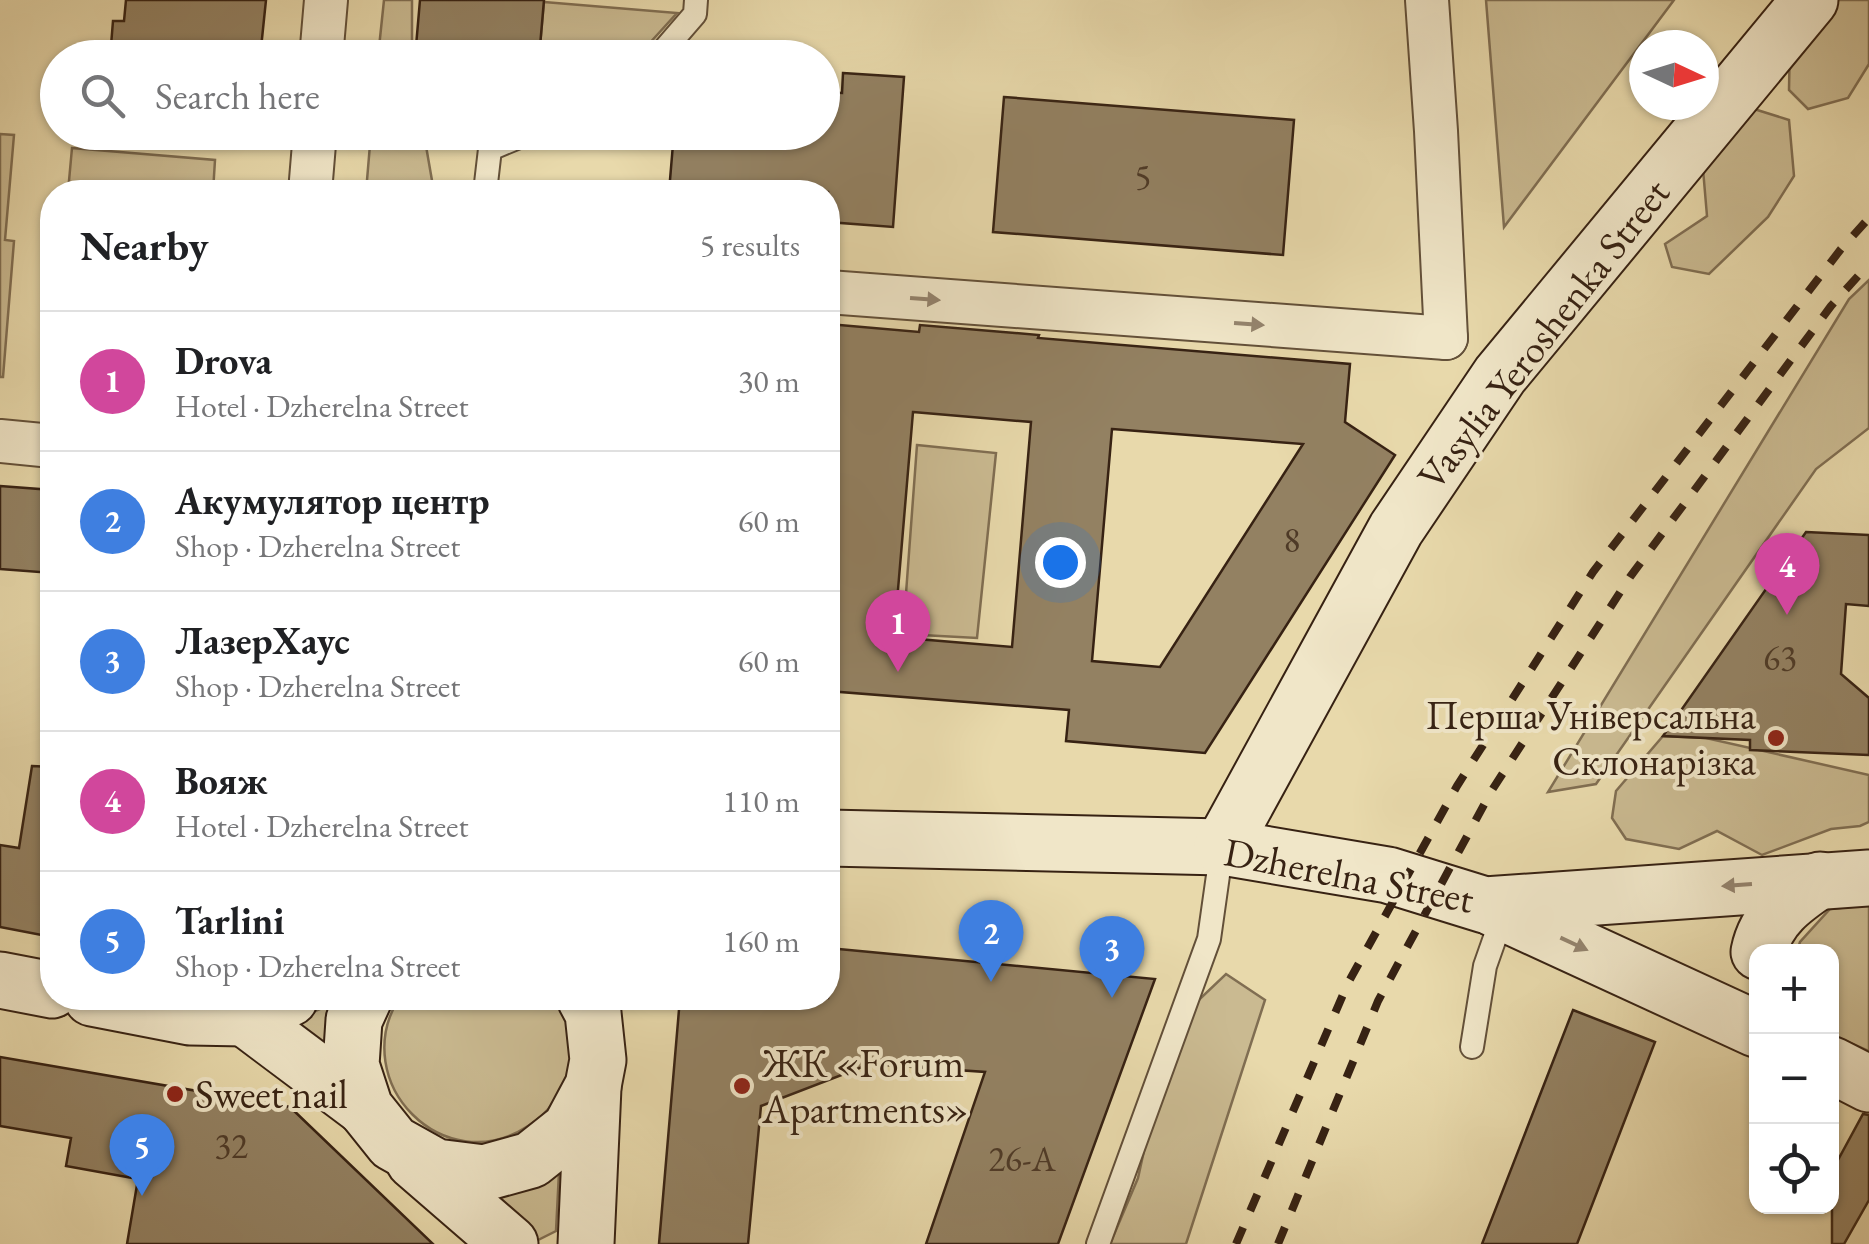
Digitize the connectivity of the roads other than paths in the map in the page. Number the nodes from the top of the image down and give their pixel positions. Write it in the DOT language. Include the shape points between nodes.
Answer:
graph roads {
  1 [pos="326,0"];
  2 [pos="696,0"];
  3 [pos="1427,0"];
  4 [pos="1810,0"];
  5 [pos="323,40"];
  6 [pos="672,40"];
  7 [pos="314,150"];
  8 [pos="490,150"];
  9 [pos="311,180"];
  10 [pos="486,180"];
  11 [pos="840,293"];
  12 [pos="1446,338"];
  13 [pos="1500,375"];
  14 [pos="0,442"];
  15 [pos="40,445"];
  16 [pos="840,838"];
  17 [pos="1222,847"];
  18 [pos="1845,878"];
  19 [pos="1495,908"];
  20 [pos="1762,944"];
  21 [pos="154,1010"];
  22 [pos="228,1010"];
  23 [pos="266,1010"];
  24 [pos="359,1010"];
  25 [pos="592,1010"];
  26 [pos="611,1010"];
  27 [pos="1749,1025"];
  28 [pos="1472,1047"];
  29 [pos="1839,1069"];
  30 [pos="596,1073"];
  31 [pos="1869,1084"];
  32 [pos="379,1125"];
  33 [pos="510,1244"];
  34 [pos="586,1244"];
  35 [pos="1098,1244"];
  1 -- 5 [label="street"];
  2 -- 6 [label="lane" via="694,14"];
  3 -- 12 [label="street"];
  4 -- 13 [label="street, Vasylia Yeroshenka Street"];
  7 -- 9 [label="street"];
  8 -- 10 [label="lane"];
  11 -- 12 [label="street, one-way"];
  12 -- 13 [label="street"];
  13 -- 17 [label="street, Vasylia Yeroshenka Street" via="1396,528"];
  14 -- 15 [label="street"];
  16 -- 17 [label="street, Dzherelna Street"];
  17 -- 19 [label="street, Dzherelna Street" via="1388,875"];
  17 -- 35 [label="lane" via="1208,939"];
  18 -- 19 [label="street, Dzherelna Street, one-way"];
  18 -- 20 [label="street" via="1792,900 1771,921"];
  19 -- 27 [label="street, one-way"];
  19 -- 28 [label="lane"];
  21 -- 22 [label="street" via="190,1017"];
  23 -- 32 [label="street"];
  24 -- 32 [label="street" via="352,1065"];
  25 -- 30 [label="street"];
  26 -- 30 [label="street"];
  29 -- 31 [label="street"];
  30 -- 32 [label="street" via="570,1129 531,1160 484,1173 436,1167"];
  30 -- 34 [label="street"];
  32 -- 33 [label="street"];
}
